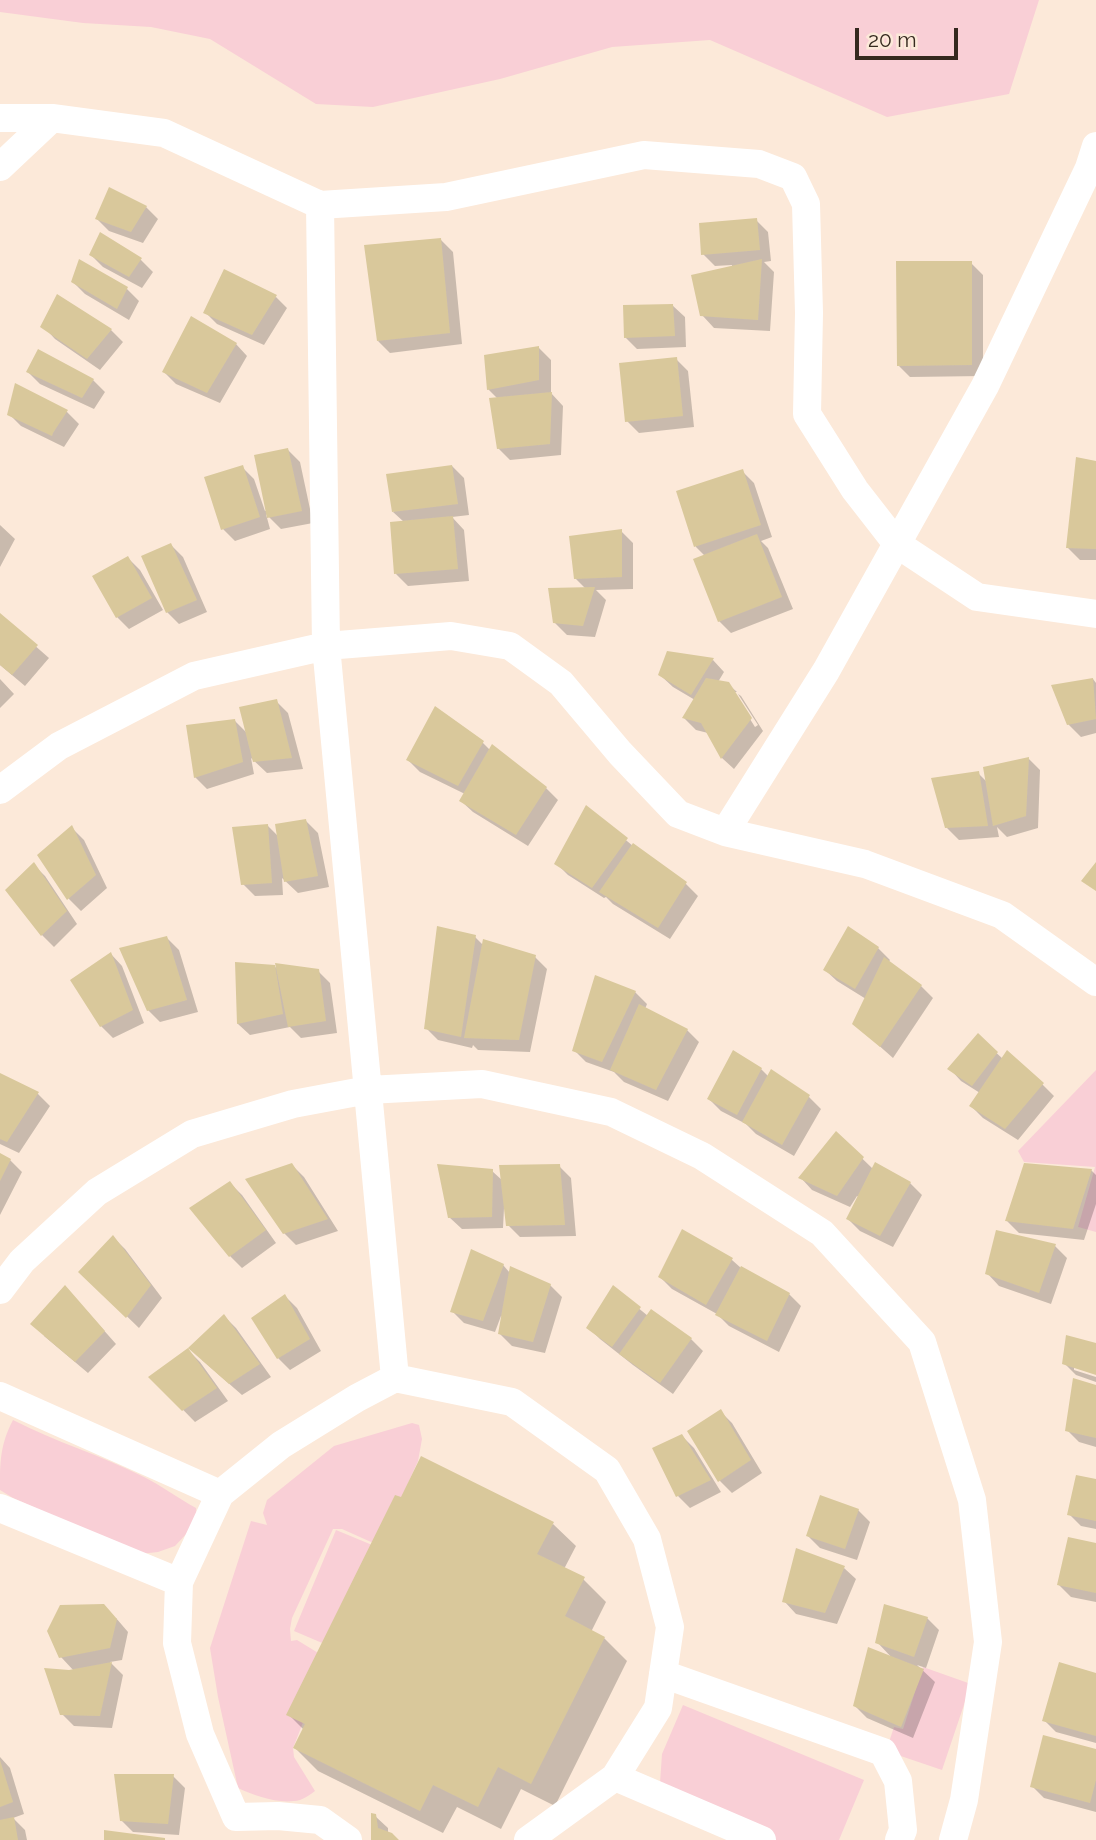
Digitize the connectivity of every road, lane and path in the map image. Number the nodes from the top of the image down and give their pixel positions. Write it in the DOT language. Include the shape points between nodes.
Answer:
graph roads {
  1 [pos="0,118"];
  2 [pos="52,118"];
  3 [pos="1096,146"];
  4 [pos="0,167"];
  5 [pos="320,205"];
  6 [pos="897,544"];
  7 [pos="1096,614"];
  8 [pos="326,646"];
  9 [pos="0,790"];
  10 [pos="725,832"];
  11 [pos="1096,982"];
  12 [pos="368,1090"];
  13 [pos="0,1290"];
  14 [pos="395,1378"];
  15 [pos="0,1396"];
  16 [pos="220,1494"];
  17 [pos="0,1508"];
  18 [pos="179,1582"];
  19 [pos="663,1674"];
  20 [pos="615,1777"];
  21 [pos="232,1829"];
  22 [pos="348,1840"];
  23 [pos="528,1840"];
  24 [pos="762,1840"];
  25 [pos="899,1840"];
  26 [pos="953,1840"];
  1 -- 2 [label="street"];
  2 -- 4 [label="street"];
  2 -- 5 [label="street" via="164,133"];
  3 -- 6 [label="street" via="985,386"];
  5 -- 6 [label="street" via="446,197 644,155 759,164 793,177 806,204 807,414 855,491"];
  5 -- 8 [label="street"];
  6 -- 7 [label="street" via="977,597"];
  6 -- 10 [label="street" via="826,671"];
  8 -- 9 [label="street" via="194,676 59,746"];
  8 -- 10 [label="street" via="451,636 510,646 561,683 678,814"];
  8 -- 12 [label="street"];
  10 -- 11 [label="street" via="864,864 1002,915"];
  12 -- 13 [label="street" via="293,1104 192,1134 97,1192 22,1261"];
  12 -- 14 [label="street"];
  12 -- 26 [label="street" via="482,1084 611,1112 702,1156 822,1233 922,1342 972,1500 988,1642 964,1800"];
  14 -- 16 [label="street" via="281,1445"];
  14 -- 19 [label="street" via="512,1402 607,1470 647,1539 670,1627"];
  15 -- 16 [label="street"];
  16 -- 18 [label="street"];
  17 -- 18 [label="street"];
  18 -- 21 [label="street" via="177,1643 200,1734"];
  19 -- 20 [label="street" via="658,1707"];
  19 -- 25 [label="street" via="883,1752 898,1781 903,1830"];
  20 -- 23 [label="street"];
  20 -- 24 [label="street"];
  21 -- 22 [label="street" via="278,1816 320,1820"];
}
